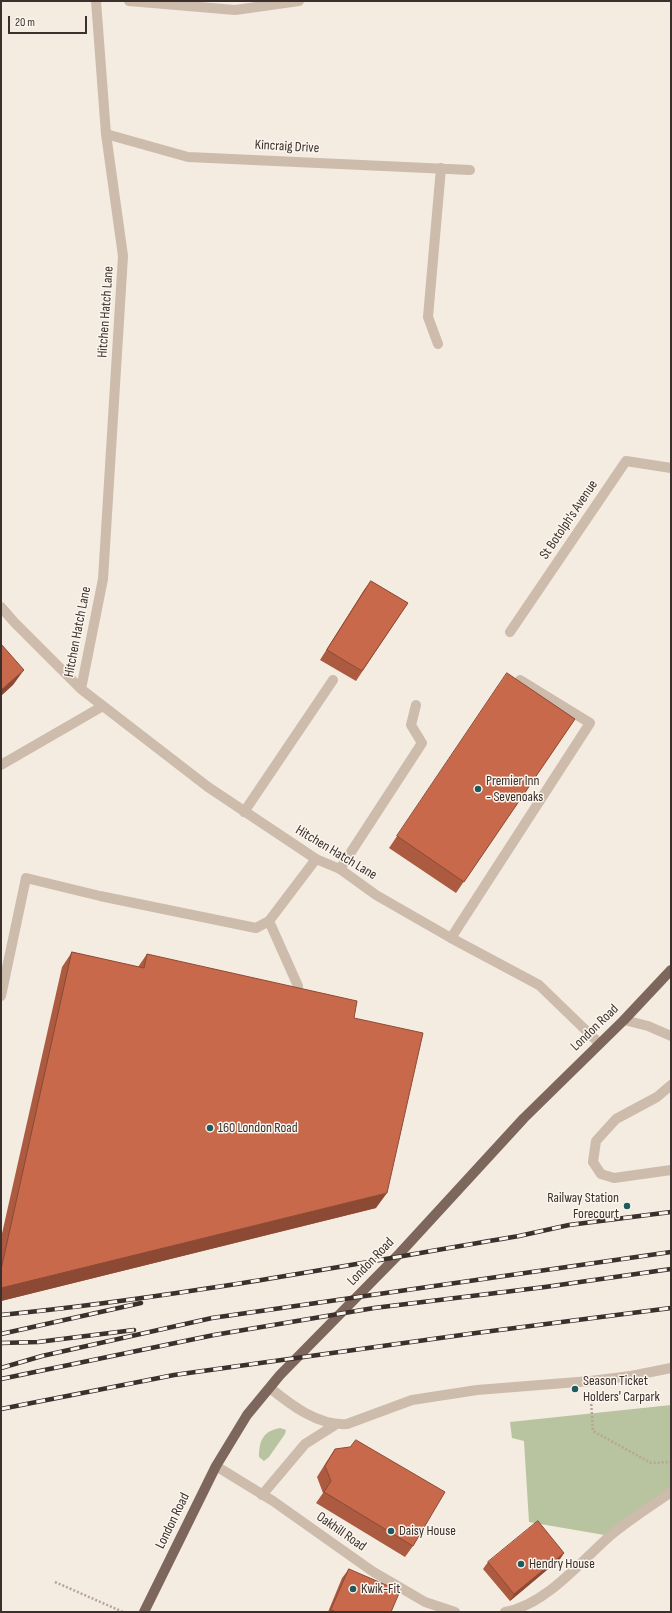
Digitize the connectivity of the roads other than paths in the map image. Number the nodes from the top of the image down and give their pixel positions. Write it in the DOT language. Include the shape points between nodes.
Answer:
graph roads {
  1 [pos="96,1"];
  2 [pos="129,1"];
  3 [pos="299,1"];
  4 [pos="106,134"];
  5 [pos="441,168"];
  6 [pos="470,170"];
  7 [pos="438,344"];
  8 [pos="671,468"];
  9 [pos="1,606"];
  10 [pos="510,632"];
  11 [pos="334,680"];
  12 [pos="520,680"];
  13 [pos="81,689"];
  14 [pos="416,705"];
  15 [pos="103,706"];
  16 [pos="1,765"];
  17 [pos="244,812"];
  18 [pos="316,859"];
  19 [pos="340,869"];
  20 [pos="269,920"];
  21 [pos="450,938"];
  22 [pos="671,970"];
  23 [pos="298,986"];
  24 [pos="1,996"];
  25 [pos="624,1020"];
  26 [pos="671,1036"];
  27 [pos="599,1043"];
  28 [pos="671,1085"];
  29 [pos="671,1170"];
  30 [pos="671,1368"];
  31 [pos="270,1388"];
  32 [pos="335,1425"];
  33 [pos="216,1466"];
  34 [pos="671,1492"];
  35 [pos="262,1495"];
  36 [pos="144,1612"];
  37 [pos="455,1612"];
  38 [pos="505,1612"];
  1 -- 4 [label="street, Hitchen Hatch Lane"];
  2 -- 3 [label="street" via="235,10"];
  4 -- 5 [label="street, Kincraig Drive" via="188,157"];
  4 -- 13 [label="street, Hitchen Hatch Lane" via="123,256 103,579"];
  5 -- 6 [label="street, Kincraig Drive"];
  5 -- 7 [label="street" via="428,317"];
  8 -- 10 [label="street, St Botolph's Avenue" via="626,461"];
  9 -- 13 [label="street"];
  11 -- 17 [label="street"];
  12 -- 21 [label="street" via="590,723"];
  13 -- 15 [label="street, Hitchen Hatch Lane"];
  14 -- 19 [label="street" via="411,725 422,743"];
  15 -- 16 [label="street"];
  15 -- 17 [label="street, Hitchen Hatch Lane"];
  17 -- 18 [label="street, Hitchen Hatch Lane"];
  18 -- 19 [label="street, Hitchen Hatch Lane"];
  18 -- 20 [label="street"];
  19 -- 21 [label="street, Hitchen Hatch Lane" via="376,894"];
  20 -- 23 [label="street"];
  20 -- 24 [label="street" via="256,928 238,925 26,878"];
  21 -- 27 [label="street, Hitchen Hatch Lane" via="539,985"];
  22 -- 25 [label="main road, London Road"];
  25 -- 26 [label="street" via="648,1026"];
  25 -- 27 [label="main road, London Road"];
  27 -- 31 [label="main road, London Road" via="524,1118 400,1253"];
  28 -- 29 [label="street" via="657,1097 616,1119 596,1141 593,1162 601,1174 614,1178"];
  30 -- 32 [label="street" via="631,1376 477,1390 412,1400 347,1424"];
  31 -- 32 [label="street" via="291,1405"];
  31 -- 33 [label="main road, London Road" via="247,1415"];
  32 -- 35 [label="street" via="305,1444"];
  33 -- 35 [label="street, Oakhill Road"];
  33 -- 36 [label="main road, London Road"];
  34 -- 38 [label="street" via="610,1536 544,1596"];
  35 -- 37 [label="street, Oakhill Road" via="372,1571 425,1602"];
}
